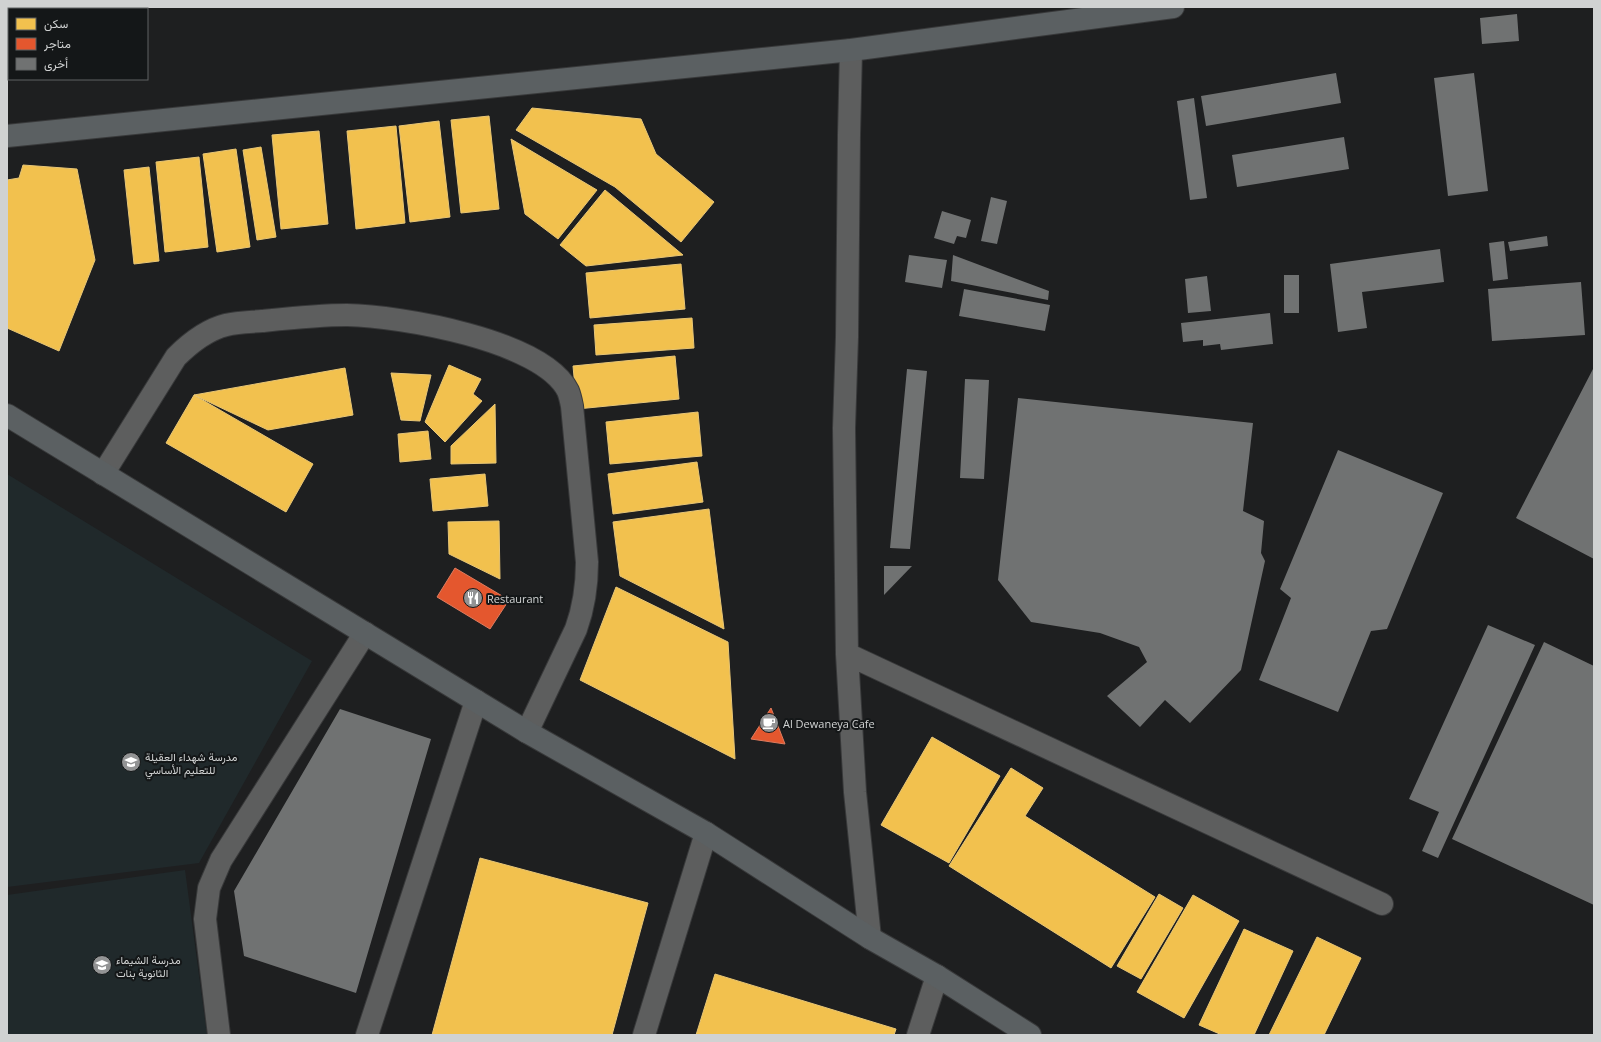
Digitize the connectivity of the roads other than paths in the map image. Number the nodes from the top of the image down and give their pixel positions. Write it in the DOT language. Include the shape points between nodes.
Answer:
graph roads {
  1 [pos="1172,7"];
  2 [pos="851,50"];
  3 [pos="7,136"];
  4 [pos="7,415"];
  5 [pos="103,474"];
  6 [pos="365,633"];
  7 [pos="847,654"];
  8 [pos="476,701"];
  9 [pos="527,732"];
  10 [pos="706,833"];
  11 [pos="1382,904"];
  12 [pos="870,938"];
  13 [pos="937,976"];
  14 [pos="219,1035"];
  15 [pos="368,1035"];
  16 [pos="644,1035"];
  17 [pos="918,1035"];
  18 [pos="1030,1035"];
  1 -- 2 [label="main road"];
  2 -- 3 [label="main road"];
  2 -- 7 [label="street" via="848,336 844,428"];
  4 -- 5 [label="main road"];
  5 -- 6 [label="main road"];
  5 -- 9 [label="street" via="176,357 200,337 226,325 310,316 348,315 385,318 426,324 466,334 528,356 560,380 568,391 572,406 587,580 576,629"];
  6 -- 8 [label="main road"];
  6 -- 14 [label="street" via="214,874 205,919"];
  7 -- 11 [label="street"];
  7 -- 12 [label="street" via="855,792"];
  8 -- 9 [label="main road"];
  8 -- 15 [label="street"];
  9 -- 10 [label="main road"];
  10 -- 12 [label="main road"];
  10 -- 16 [label="street"];
  12 -- 13 [label="main road"];
  13 -- 17 [label="street"];
  13 -- 18 [label="main road"];
}
